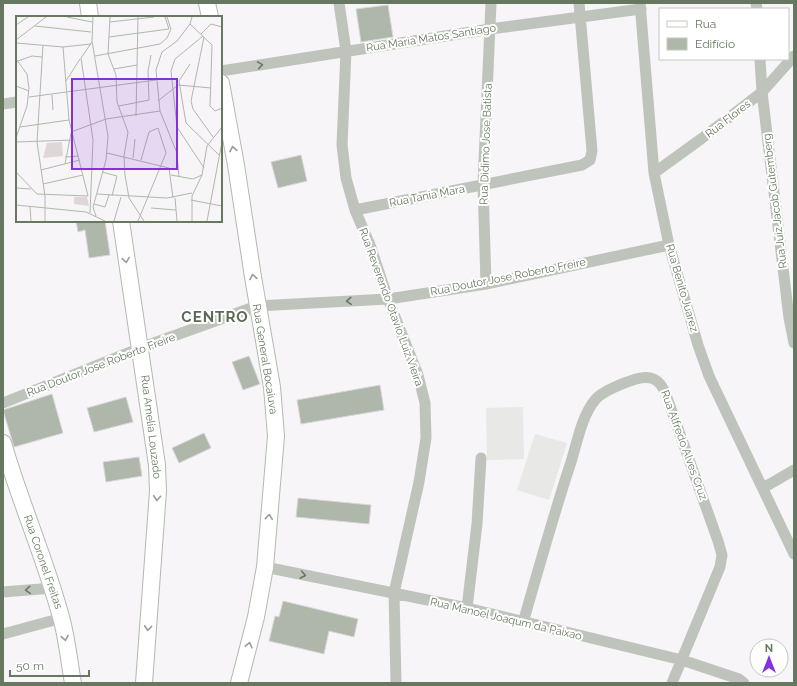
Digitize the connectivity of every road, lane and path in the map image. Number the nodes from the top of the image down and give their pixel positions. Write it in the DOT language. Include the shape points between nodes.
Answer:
graph roads {
  1 [pos="88,3"];
  2 [pos="207,3"];
  3 [pos="339,3"];
  4 [pos="491,3"];
  5 [pos="579,3"];
  6 [pos="640,6"];
  7 [pos="90,16"];
  8 [pos="210,16"];
  9 [pos="580,16"];
  10 [pos="490,28"];
  11 [pos="346,51"];
  12 [pos="794,56"];
  13 [pos="760,60"];
  14 [pos="222,71"];
  15 [pos="222,88"];
  16 [pos="762,92"];
  17 [pos="16,102"];
  18 [pos="3,104"];
  19 [pos="654,173"];
  20 [pos="484,184"];
  21 [pos="355,210"];
  22 [pos="121,222"];
  23 [pos="669,245"];
  24 [pos="486,284"];
  25 [pos="388,299"];
  26 [pos="257,306"];
  27 [pos="794,343"];
  28 [pos="140,348"];
  29 [pos="3,403"];
  30 [pos="3,444"];
  31 [pos="481,458"];
  32 [pos="6,468"];
  33 [pos="794,470"];
  34 [pos="763,488"];
  35 [pos="794,554"];
  36 [pos="265,567"];
  37 [pos="53,588"];
  38 [pos="3,592"];
  39 [pos="394,593"];
  40 [pos="467,608"];
  41 [pos="62,618"];
  42 [pos="523,623"];
  43 [pos="3,634"];
  44 [pos="682,660"];
  45 [pos="73,683"];
  46 [pos="144,683"];
  47 [pos="239,683"];
  48 [pos="396,683"];
  49 [pos="672,683"];
  50 [pos="744,683"];
  1 -- 7 [label="main road"];
  2 -- 8 [label="main road"];
  3 -- 11 [label="street, Rua Reverendo Otavio Luiz Vieira"];
  4 -- 10 [label="street, Rua Didimo Jose Batista"];
  5 -- 9 [label="street"];
  6 -- 9 [label="street, Rua Maria Matos Santiago"];
  6 -- 19 [label="street, Rua Benito Juarez"];
  9 -- 10 [label="street, Rua Maria Matos Santiago"];
  9 -- 20 [label="street, Rua Tania Mara" via="589,107 592,151 590,160 582,165"];
  10 -- 11 [label="street, Rua Maria Matos Santiago"];
  10 -- 20 [label="street, Rua Didimo Jose Batista"];
  14 -- 11 [label="street, Rua Maria Matos Santiago, one-way"];
  11 -- 21 [label="street, Rua Reverendo Otavio Luiz Vieira" via="342,145 346,178"];
  12 -- 16 [label="street, Rua Flores"];
  13 -- 16 [label="street, Rua Juiz Jacob Gutemberg"];
  26 -- 15 [label="main road, Rua General Bocaiuva, one-way"];
  16 -- 19 [label="street, Rua Flores"];
  16 -- 27 [label="street, Rua Juiz Jacob Gutemberg"];
  17 -- 18 [label="street"];
  19 -- 23 [label="street, Rua Benito Juarez"];
  20 -- 21 [label="street, Rua Tania Mara"];
  20 -- 24 [label="street, Rua Didimo Jose Batista"];
  21 -- 25 [label="street, Rua Reverendo Otavio Luiz Vieira"];
  22 -- 28 [label="main road, Rua Amelia Louzado, one-way"];
  23 -- 24 [label="street, Rua Doutor Jose Roberto Freire"];
  23 -- 34 [label="street, Rua Benito Juarez" via="703,361"];
  24 -- 25 [label="street, Rua Doutor Jose Roberto Freire"];
  25 -- 26 [label="street, Rua Doutor Jose Roberto Freire, one-way"];
  25 -- 39 [label="street, Rua Reverendo Otavio Luiz Vieira" via="418,375 425,403 426,438 419,482"];
  26 -- 28 [label="street, Rua Doutor Jose Roberto Freire"];
  36 -- 26 [label="main road, Rua General Bocaiuva, one-way" via="276,436 272,386"];
  28 -- 29 [label="street, Rua Doutor Jose Roberto Freire"];
  28 -- 46 [label="main road, Rua Amelia Louzado, one-way" via="153,432 158,491"];
  30 -- 32 [label="main road, Rua Coronel Freitas"];
  31 -- 40 [label="street" via="478,518"];
  32 -- 37 [label="main road, Rua Coronel Freitas"];
  33 -- 34 [label="street"];
  34 -- 35 [label="street, Rua Benito Juarez"];
  36 -- 39 [label="street, Rua Manoel Joaqum da Paixao, one-way"];
  47 -- 36 [label="main road, Rua General Bocaiuva, one-way" via="256,617"];
  37 -- 38 [label="street, one-way"];
  37 -- 41 [label="main road, Rua Coronel Freitas"];
  39 -- 40 [label="street, Rua Manoel Joaqum da Paixao"];
  39 -- 48 [label="street, Rua Reverendo Otavio Luiz Vieira"];
  40 -- 42 [label="street, Rua Manoel Joaqum da Paixao"];
  41 -- 43 [label="street"];
  41 -- 45 [label="main road, Rua Coronel Freitas, one-way"];
  42 -- 44 [label="street, Rua Manoel Joaqum da Paixao"];
  42 -- 44 [label="street, Rua Alfredo Alves Cruz" via="549,530 589,410 596,398 607,392 636,379 654,378 665,392 722,555 720,567"];
  44 -- 49 [label="street, Rua Alfredo Alves Cruz"];
  44 -- 50 [label="street, Rua Manoel Joaqum da Paixao" via="739,678"];
}
